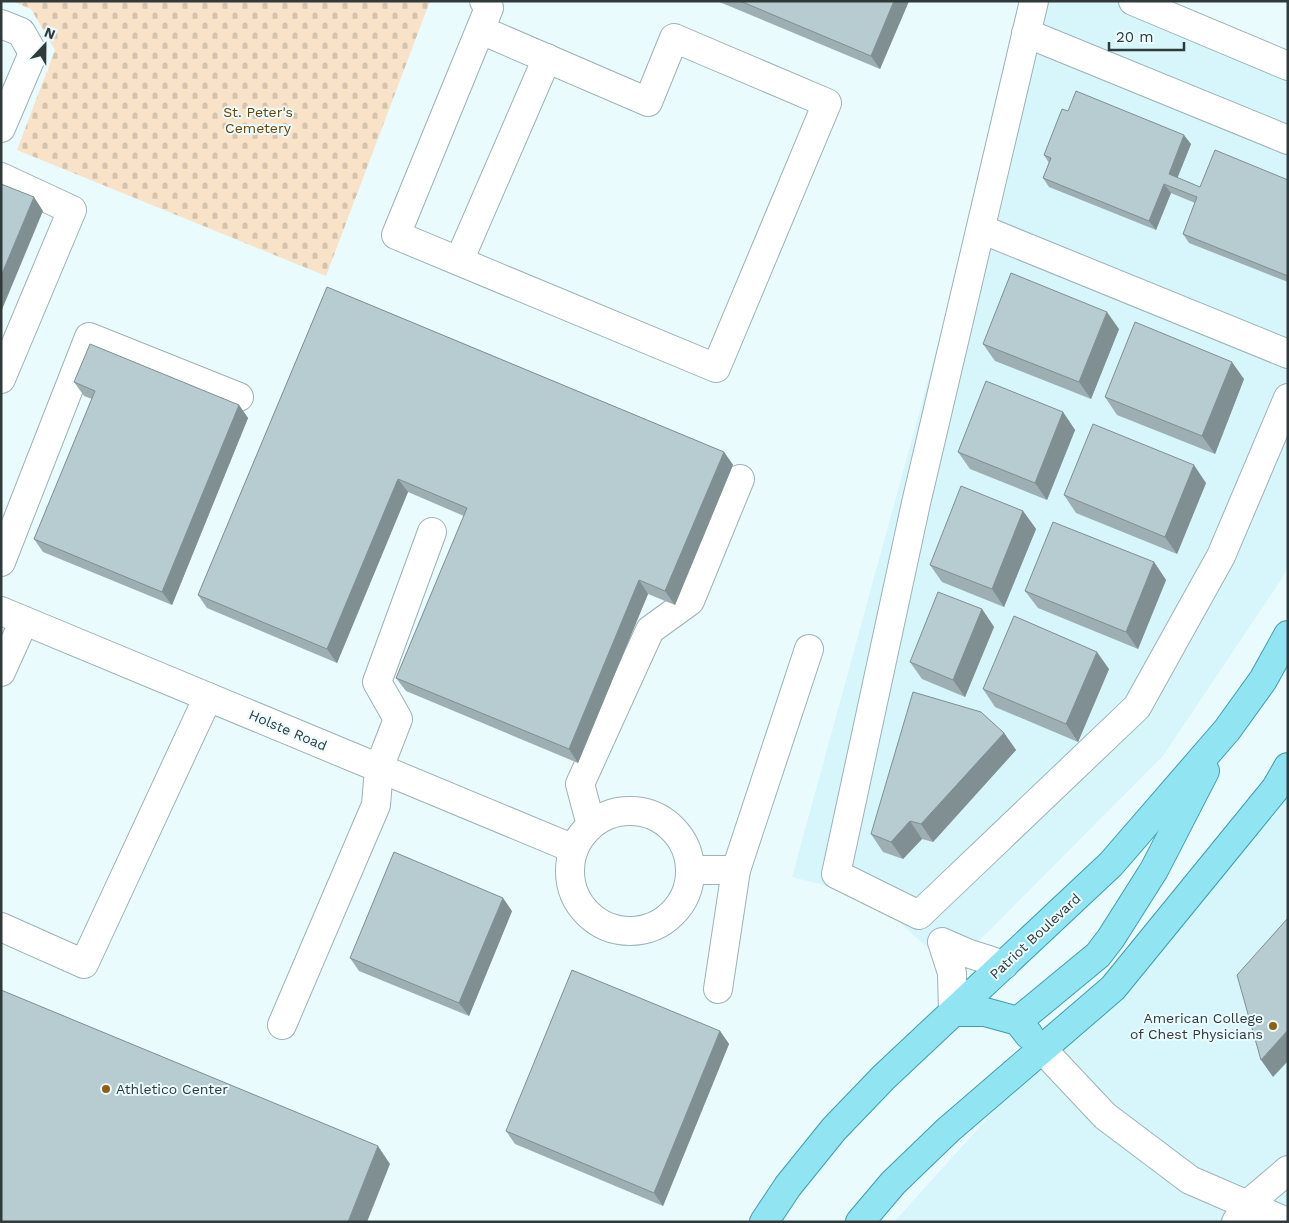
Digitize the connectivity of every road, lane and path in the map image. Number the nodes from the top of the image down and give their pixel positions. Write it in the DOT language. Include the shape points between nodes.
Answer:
graph roads {
  1 [pos="484,1"];
  2 [pos="1034,1"];
  3 [pos="1133,1"];
  4 [pos="1,24"];
  5 [pos="481,30"];
  6 [pos="1026,33"];
  7 [pos="547,58"];
  8 [pos="1288,66"];
  9 [pos="1,128"];
  10 [pos="1288,140"];
  11 [pos="1,177"];
  12 [pos="980,229"];
  13 [pos="459,262"];
  14 [pos="1288,354"];
  15 [pos="1,379"];
  16 [pos="239,397"];
  17 [pos="1288,398"];
  18 [pos="740,479"];
  19 [pos="432,532"];
  20 [pos="1,562"];
  21 [pos="13,616"];
  22 [pos="1288,635"];
  23 [pos="809,649"];
  24 [pos="1,672"];
  25 [pos="208,697"];
  26 [pos="1227,730"];
  27 [pos="1288,767"];
  28 [pos="380,768"];
  29 [pos="591,825"];
  30 [pos="574,849"];
  31 [pos="691,870"];
  32 [pos="736,870"];
  33 [pos="919,915"];
  34 [pos="1,927"];
  35 [pos="942,942"];
  36 [pos="1004,965"];
  37 [pos="718,989"];
  38 [pos="953,1012"];
  39 [pos="1018,1021"];
  40 [pos="282,1025"];
  41 [pos="1042,1049"];
  42 [pos="1288,1170"];
  43 [pos="1242,1213"];
  44 [pos="764,1222"];
  45 [pos="860,1222"];
  46 [pos="1287,1222"];
  1 -- 5 [label="street" via="489,8"];
  2 -- 6 [label="street"];
  3 -- 8 [label="street"];
  4 -- 9 [label="street" via="21,32 33,53"];
  5 -- 7 [label="street"];
  5 -- 13 [label="street" via="396,236"];
  6 -- 10 [label="street"];
  6 -- 12 [label="street"];
  7 -- 13 [label="street"];
  7 -- 13 [label="street" via="648,102 674,38 828,103 716,368"];
  11 -- 15 [label="street" via="72,210"];
  12 -- 14 [label="street"];
  12 -- 33 [label="street" via="916,504 836,874"];
  16 -- 20 [label="street" via="88,337"];
  17 -- 33 [label="street" via="1221,556 1137,707"];
  18 -- 29 [label="street" via="690,600 650,630 580,784"];
  19 -- 28 [label="street" via="377,682 398,719"];
  21 -- 24 [label="street"];
  21 -- 25 [label="street, Holste Road"];
  22 -- 26 [label="main road, Patriot Boulevard" via="1263,680"];
  23 -- 32 [label="street"];
  25 -- 28 [label="street, Holste Road"];
  25 -- 34 [label="street" via="84,964"];
  26 -- 36 [label="main road, Patriot Boulevard" via="1111,864"];
  26 -- 39 [label="main road" via="1154,870 1111,938 1098,955"];
  27 -- 41 [label="main road" via="1276,788 1113,988"];
  28 -- 30 [label="street, Holste Road"];
  28 -- 40 [label="street" via="376,805"];
  29 -- 30 [label="street"];
  29 -- 31 [label="street" via="608,815 627,811 646,813 664,820 678,834 687,851"];
  30 -- 31 [label="street" via="570,868 572,887 580,904 594,918 610,927 629,931 648,928 666,920 688,889"];
  31 -- 32 [label="street"];
  32 -- 37 [label="street"];
  33 -- 35 [label="street"];
  35 -- 36 [label="street"];
  35 -- 38 [label="street" via="952,974"];
  36 -- 38 [label="main road, Patriot Boulevard"];
  38 -- 39 [label="main road" via="985,1012"];
  38 -- 44 [label="main road, Patriot Boulevard" via="834,1129"];
  39 -- 41 [label="main road"];
  41 -- 43 [label="street" via="1105,1116 1190,1180"];
  41 -- 45 [label="main road" via="892,1183"];
  42 -- 43 [label="street"];
  43 -- 46 [label="street"];
}
